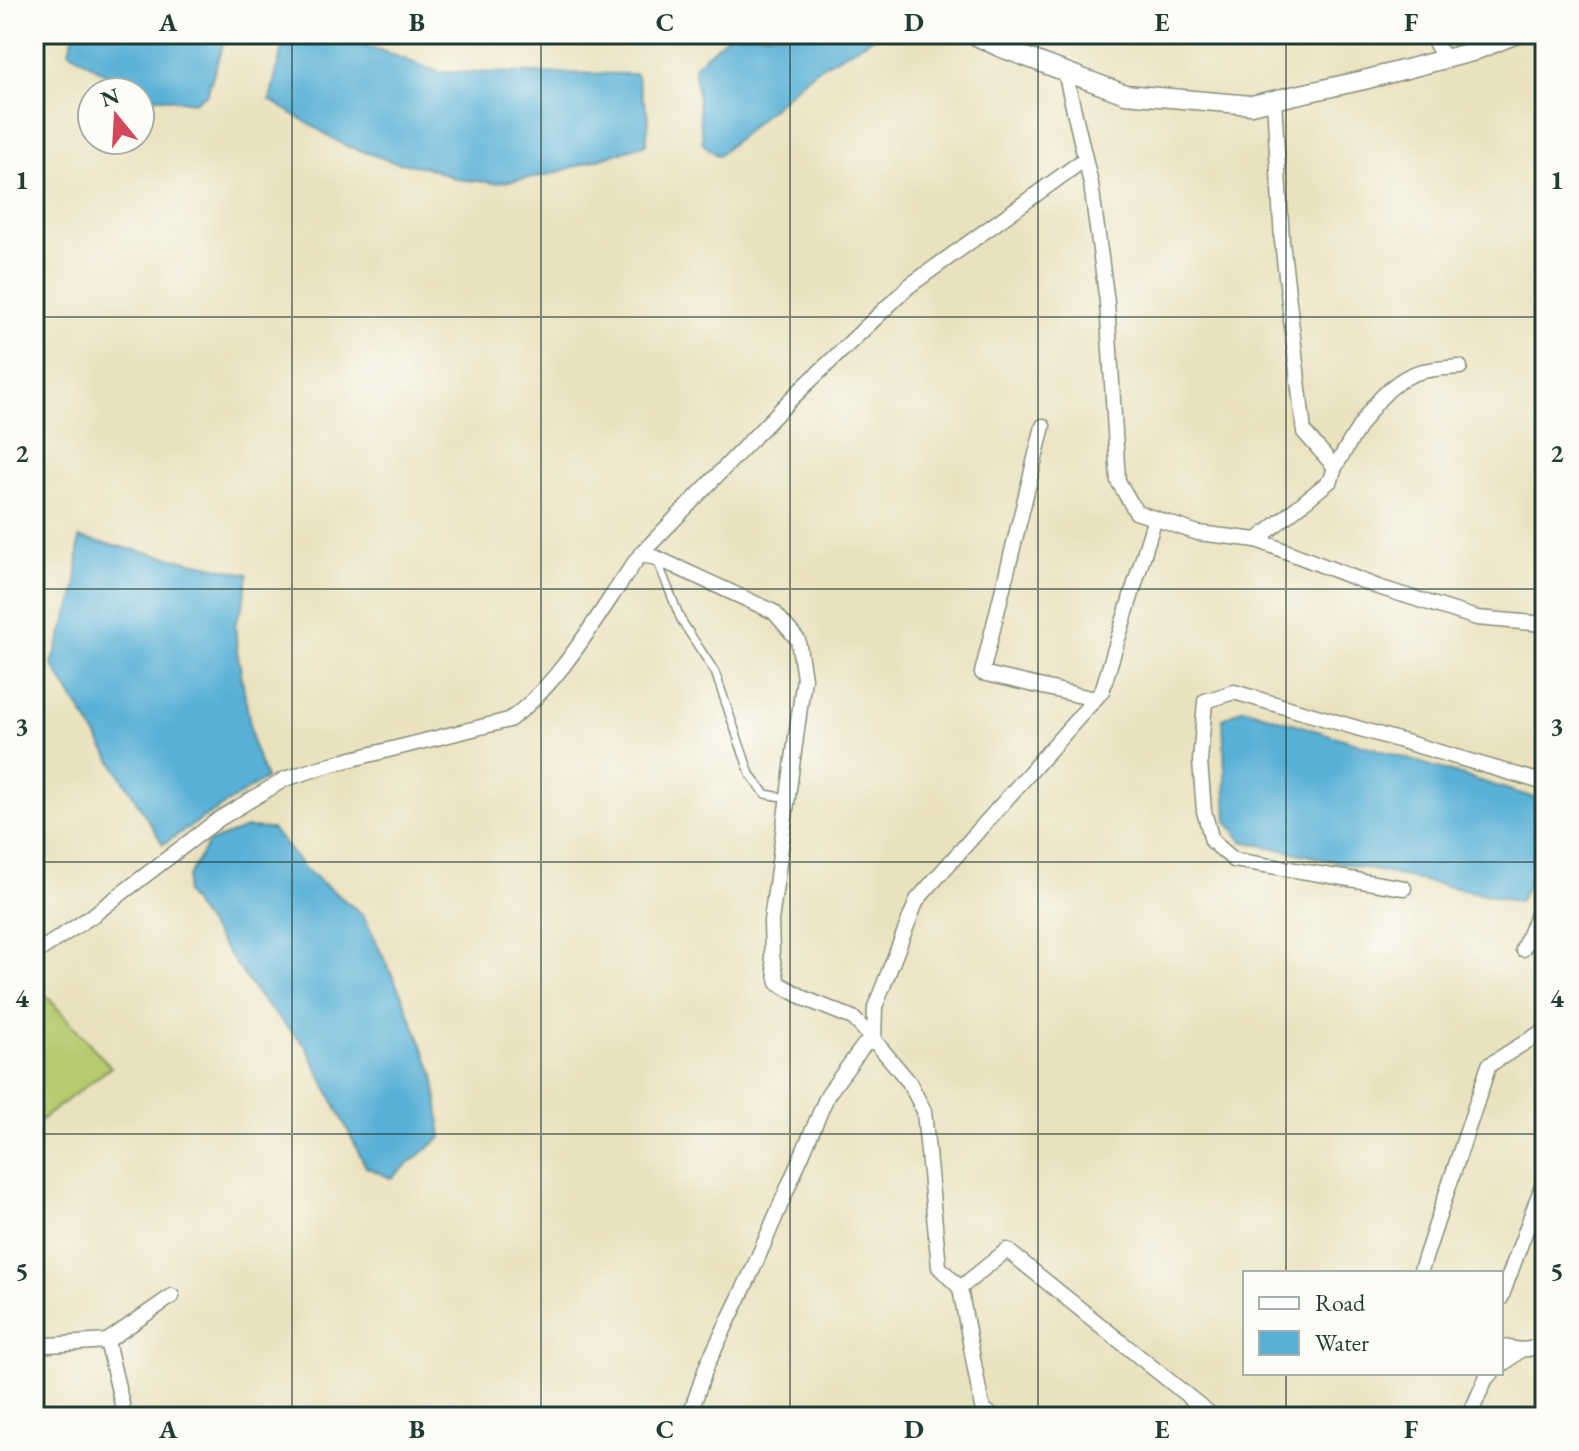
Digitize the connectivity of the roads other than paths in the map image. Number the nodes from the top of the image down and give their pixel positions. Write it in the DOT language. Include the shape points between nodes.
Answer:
graph roads {
  1 [pos="972,34"];
  2 [pos="1430,34"];
  3 [pos="1517,34"];
  4 [pos="1445,59"];
  5 [pos="1065,72"];
  6 [pos="1274,100"];
  7 [pos="1085,159"];
  8 [pos="1460,367"];
  9 [pos="1043,426"];
  10 [pos="1335,467"];
  11 [pos="1155,518"];
  12 [pos="1257,540"];
  13 [pos="640,555"];
  14 [pos="657,558"];
  15 [pos="1545,624"];
  16 [pos="1095,699"];
  17 [pos="1545,783"];
  18 [pos="788,798"];
  19 [pos="1404,888"];
  20 [pos="1545,896"];
  21 [pos="1540,922"];
  22 [pos="1523,949"];
  23 [pos="34,954"];
  24 [pos="1545,1030"];
  25 [pos="874,1040"];
  26 [pos="1545,1178"];
  27 [pos="1421,1271"];
  28 [pos="960,1288"];
  29 [pos="1503,1293"];
  30 [pos="172,1296"];
  31 [pos="107,1341"];
  32 [pos="1545,1342"];
  33 [pos="34,1346"];
  34 [pos="1503,1347"];
  35 [pos="1518,1352"];
  36 [pos="1503,1364"];
  37 [pos="1490,1375"];
  38 [pos="125,1417"];
  39 [pos="689,1417"];
  40 [pos="993,1417"];
  41 [pos="1214,1417"];
  42 [pos="1469,1417"];
  1 -- 5 [label="street"];
  2 -- 4 [label="street"];
  3 -- 4 [label="street"];
  4 -- 6 [label="street"];
  5 -- 6 [label="street" via="1125,94 1251,105"];
  5 -- 7 [label="street"];
  6 -- 10 [label="street" via="1282,241 1304,432"];
  7 -- 11 [label="street" via="1107,302 1118,481 1136,512"];
  7 -- 13 [label="street" via="909,286"];
  8 -- 10 [label="street" via="1420,371 1392,386"];
  9 -- 16 [label="street" via="982,673"];
  10 -- 12 [label="street" via="1331,480"];
  11 -- 12 [label="street" via="1198,533"];
  11 -- 16 [label="street" via="1102,691"];
  12 -- 15 [label="street" via="1477,618"];
  13 -- 14 [label="street"];
  13 -- 23 [label="street" via="568,660 529,706 509,720 285,779 219,819"];
  14 -- 18 [label="lane" via="681,620 715,672 750,774 765,794"];
  14 -- 18 [label="street" via="774,612 798,640 804,678"];
  16 -- 25 [label="street" via="917,900 875,1007"];
  17 -- 19 [label="street" via="1234,692 1205,701 1200,761 1212,841 1234,860"];
  18 -- 25 [label="street" via="771,921 778,983 853,1018"];
  20 -- 21 [label="street"];
  21 -- 22 [label="street"];
  24 -- 27 [label="street" via="1489,1065"];
  25 -- 28 [label="street" via="909,1082 924,1111 939,1267"];
  25 -- 39 [label="street" via="864,1045 828,1094 707,1365"];
  26 -- 29 [label="street"];
  28 -- 40 [label="street" via="982,1407"];
  28 -- 41 [label="street" via="1007,1250"];
  30 -- 31 [label="street"];
  31 -- 33 [label="street"];
  31 -- 38 [label="street"];
  32 -- 35 [label="street"];
  34 -- 35 [label="street"];
  35 -- 36 [label="street"];
  37 -- 42 [label="street"];
}
